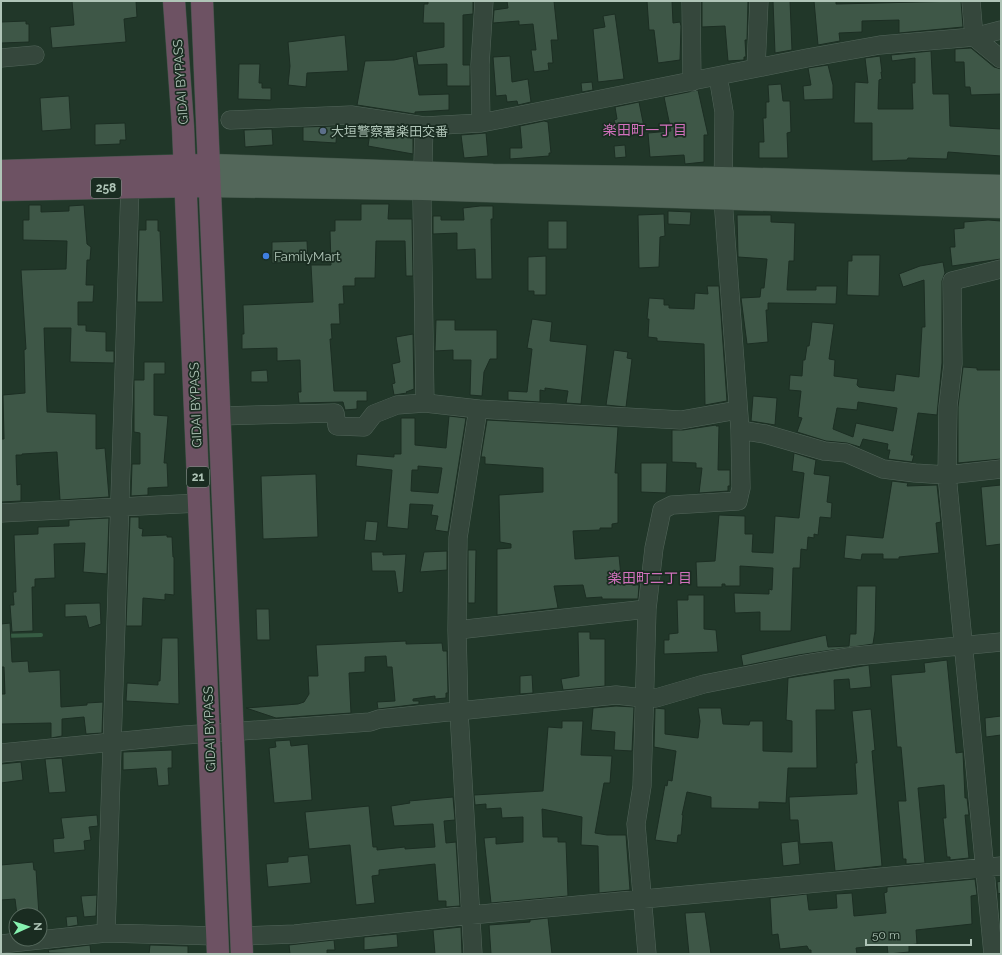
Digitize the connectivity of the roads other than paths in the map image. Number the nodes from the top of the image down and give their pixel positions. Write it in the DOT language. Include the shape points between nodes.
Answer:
graph roads {
  1 [pos="174,1"];
  2 [pos="202,1"];
  3 [pos="484,1"];
  4 [pos="691,1"];
  5 [pos="759,1"];
  6 [pos="971,1"];
  7 [pos="1001,30"];
  8 [pos="974,37"];
  9 [pos="35,55"];
  10 [pos="1,58"];
  11 [pos="1001,59"];
  12 [pos="756,68"];
  13 [pos="718,76"];
  14 [pos="692,82"];
  15 [pos="230,120"];
  16 [pos="482,123"];
  17 [pos="424,126"];
  18 [pos="210,165"];
  19 [pos="1,171"];
  20 [pos="185,176"];
  21 [pos="723,178"];
  22 [pos="422,181"];
  23 [pos="211,186"];
  24 [pos="1001,186"];
  25 [pos="130,187"];
  26 [pos="1,190"];
  27 [pos="723,199"];
  28 [pos="1001,207"];
  29 [pos="1001,269"];
  30 [pos="426,403"];
  31 [pos="478,409"];
  32 [pos="738,410"];
  33 [pos="220,416"];
  34 [pos="740,430"];
  35 [pos="1001,470"];
  36 [pos="947,475"];
  37 [pos="199,503"];
  38 [pos="121,507"];
  39 [pos="1,513"];
  40 [pos="647,609"];
  41 [pos="457,630"];
  42 [pos="1001,642"];
  43 [pos="963,645"];
  44 [pos="644,698"];
  45 [pos="459,712"];
  46 [pos="234,732"];
  47 [pos="209,733"];
  48 [pos="112,743"];
  49 [pos="1,753"];
  50 [pos="993,867"];
  51 [pos="642,899"];
  52 [pos="471,915"];
  53 [pos="106,933"];
  54 [pos="1,944"];
  55 [pos="218,945"];
  56 [pos="242,945"];
  57 [pos="473,954"];
  58 [pos="647,954"];
  59 [pos="993,954"];
  1 -- 20 [label="highway, GIDAI BYPASS / 21"];
  2 -- 18 [label="highway, GIDAI BYPASS / 21"];
  3 -- 16 [label="street" via="480,65"];
  4 -- 14 [label="street"];
  5 -- 12 [label="street"];
  6 -- 8 [label="street"];
  7 -- 8 [label="street"];
  8 -- 11 [label="street"];
  8 -- 12 [label="street" via="880,45"];
  9 -- 10 [label="street"];
  12 -- 13 [label="street"];
  13 -- 14 [label="street"];
  13 -- 21 [label="street" via="724,112"];
  14 -- 16 [label="street"];
  15 -- 17 [label="street" via="351,115"];
  16 -- 17 [label="street"];
  17 -- 22 [label="street"];
  18 -- 20 [label="highway, 258"];
  18 -- 22 [label="main road"];
  18 -- 23 [label="highway, GIDAI BYPASS / 21"];
  19 -- 20 [label="highway, 258"];
  20 -- 23 [label="highway, 258"];
  20 -- 25 [label="highway, 258"];
  20 -- 37 [label="highway, GIDAI BYPASS / 21"];
  21 -- 22 [label="main road" via="493,175"];
  21 -- 24 [label="main road"];
  21 -- 27 [label="street"];
  22 -- 23 [label="main road"];
  22 -- 27 [label="main road"];
  22 -- 30 [label="street"];
  23 -- 33 [label="highway, GIDAI BYPASS / 21"];
  25 -- 26 [label="highway, 258"];
  25 -- 38 [label="street"];
  27 -- 28 [label="main road"];
  27 -- 32 [label="street"];
  29 -- 36 [label="street" via="952,281 953,364 948,406"];
  30 -- 31 [label="street"];
  30 -- 33 [label="street" via="397,405 374,414 364,427 337,426 335,413"];
  31 -- 32 [label="street" via="681,420"];
  31 -- 41 [label="street" via="458,538"];
  32 -- 34 [label="street"];
  33 -- 46 [label="highway, GIDAI BYPASS / 21"];
  34 -- 36 [label="street" via="765,434 824,451 846,453 883,469"];
  34 -- 40 [label="street" via="741,488 738,501 672,505 662,510 654,548"];
  35 -- 36 [label="street"];
  36 -- 43 [label="street"];
  37 -- 38 [label="street"];
  37 -- 47 [label="highway, GIDAI BYPASS / 21"];
  38 -- 39 [label="street"];
  38 -- 48 [label="street"];
  40 -- 41 [label="street"];
  40 -- 44 [label="street"];
  41 -- 45 [label="street"];
  42 -- 43 [label="street"];
  43 -- 44 [label="street" via="800,664 704,684 656,698"];
  43 -- 50 [label="street"];
  44 -- 45 [label="street" via="616,695"];
  44 -- 51 [label="street" via="642,786 636,824"];
  45 -- 46 [label="street" via="370,722"];
  45 -- 52 [label="street"];
  46 -- 47 [label="street"];
  46 -- 56 [label="highway, GIDAI BYPASS / 21"];
  47 -- 48 [label="street"];
  47 -- 55 [label="highway, GIDAI BYPASS / 21"];
  48 -- 49 [label="street"];
  48 -- 53 [label="street"];
  50 -- 51 [label="street"];
  50 -- 59 [label="street"];
  51 -- 52 [label="street"];
  51 -- 58 [label="street"];
  52 -- 56 [label="street" via="295,934"];
  52 -- 57 [label="street"];
  53 -- 54 [label="street"];
  53 -- 55 [label="street"];
}
